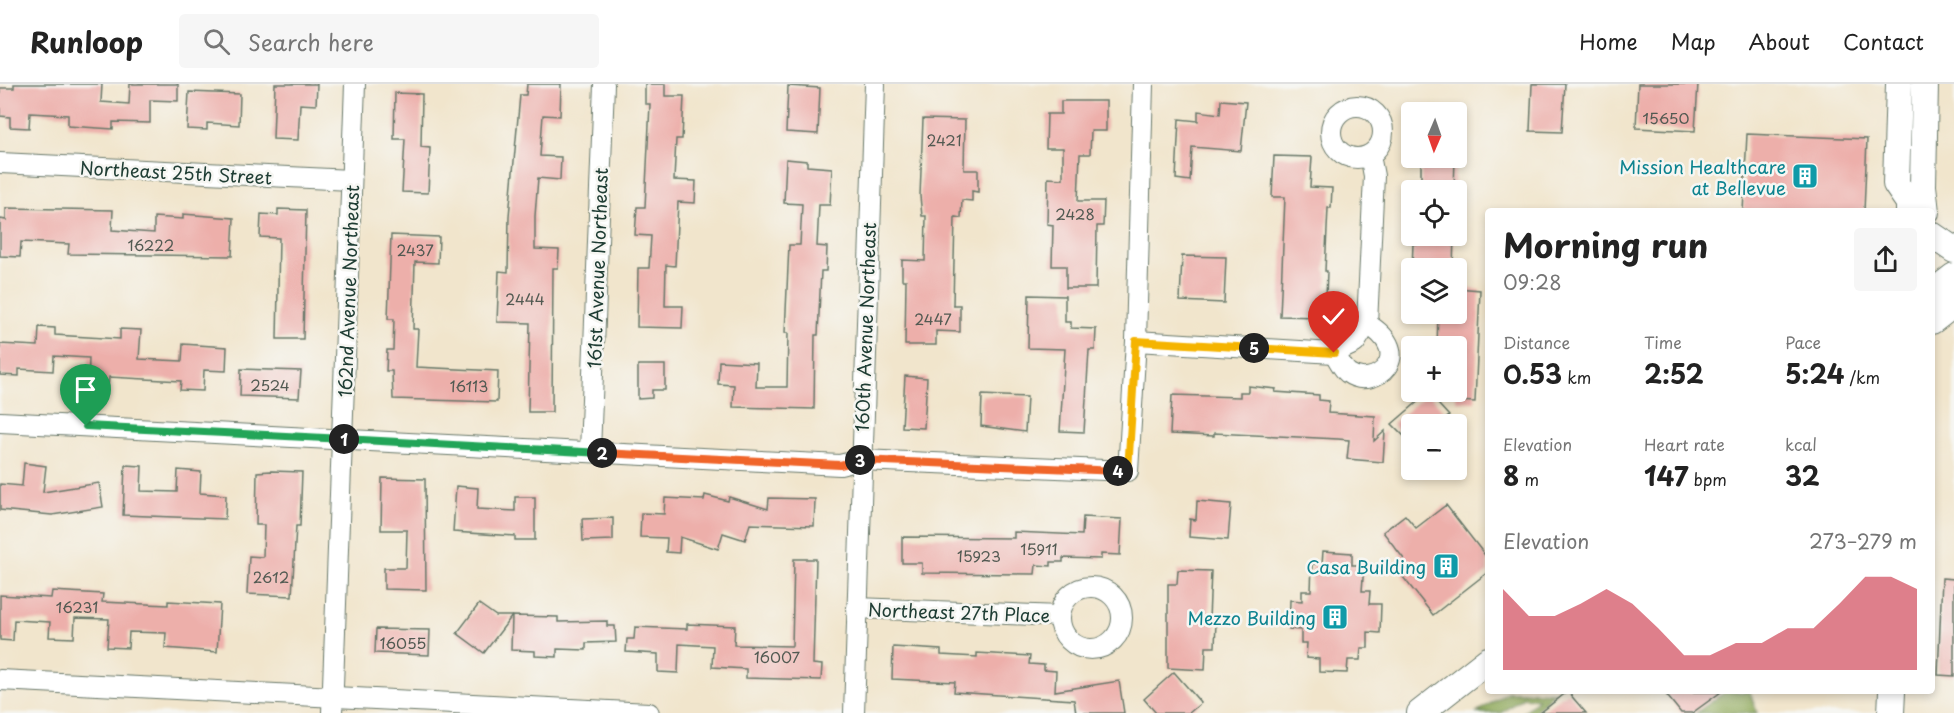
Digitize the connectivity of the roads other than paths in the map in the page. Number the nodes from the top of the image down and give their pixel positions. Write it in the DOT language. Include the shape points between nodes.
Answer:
graph roads {
  1 [pos="355,84"];
  2 [pos="604,84"];
  3 [pos="875,84"];
  4 [pos="1143,84"];
  5 [pos="1899,84"];
  6 [pos="1925,84"];
  7 [pos="1370,155"];
  8 [pos="0,163"];
  9 [pos="351,180"];
  10 [pos="1917,203"];
  11 [pos="1935,237"];
  12 [pos="1954,249"];
  13 [pos="1954,276"];
  14 [pos="1935,291"];
  15 [pos="1954,304"];
  16 [pos="1935,319"];
  17 [pos="1367,324"];
  18 [pos="1136,341"];
  19 [pos="1334,353"];
  20 [pos="0,422"];
  21 [pos="344,439"];
  22 [pos="590,452"];
  23 [pos="860,460"];
  24 [pos="857,608"];
  25 [pos="1060,616"];
  26 [pos="1485,662"];
  27 [pos="0,680"];
  28 [pos="1892,694"];
  29 [pos="332,705"];
  30 [pos="649,713"];
  31 [pos="854,713"];
  32 [pos="1420,713"];
  33 [pos="1891,713"];
  1 -- 9 [label="street, 162nd Avenue Northeast"];
  2 -- 22 [label="street, 161st Avenue Northeast"];
  3 -- 23 [label="street, 160th Avenue Northeast"];
  4 -- 18 [label="street"];
  5 -- 10 [label="main road" via="1896,184"];
  6 -- 10 [label="main road"];
  7 -- 17 [label="street" via="1374,176"];
  8 -- 9 [label="street, Northeast 25th Street"];
  9 -- 21 [label="street, 162nd Avenue Northeast"];
  11 -- 12 [label="main road"];
  13 -- 14 [label="main road"];
  15 -- 16 [label="main road"];
  17 -- 19 [label="street" via="1355,343"];
  17 -- 19 [label="street" via="1381,332 1390,347 1389,361 1380,372 1366,378 1352,375"];
  18 -- 19 [label="street"];
  18 -- 23 [label="street" via="1128,471"];
  20 -- 21 [label="street"];
  21 -- 22 [label="street"];
  21 -- 29 [label="street, 162nd Avenue Northeast"];
  22 -- 23 [label="street" via="840,465"];
  23 -- 24 [label="street, 160th Avenue Northeast"];
  24 -- 25 [label="street, Northeast 27th Place"];
  24 -- 31 [label="street, 160th Avenue Northeast"];
  26 -- 32 [label="main road"];
  27 -- 29 [label="street"];
  28 -- 33 [label="main road"];
  29 -- 30 [label="street"];
}
